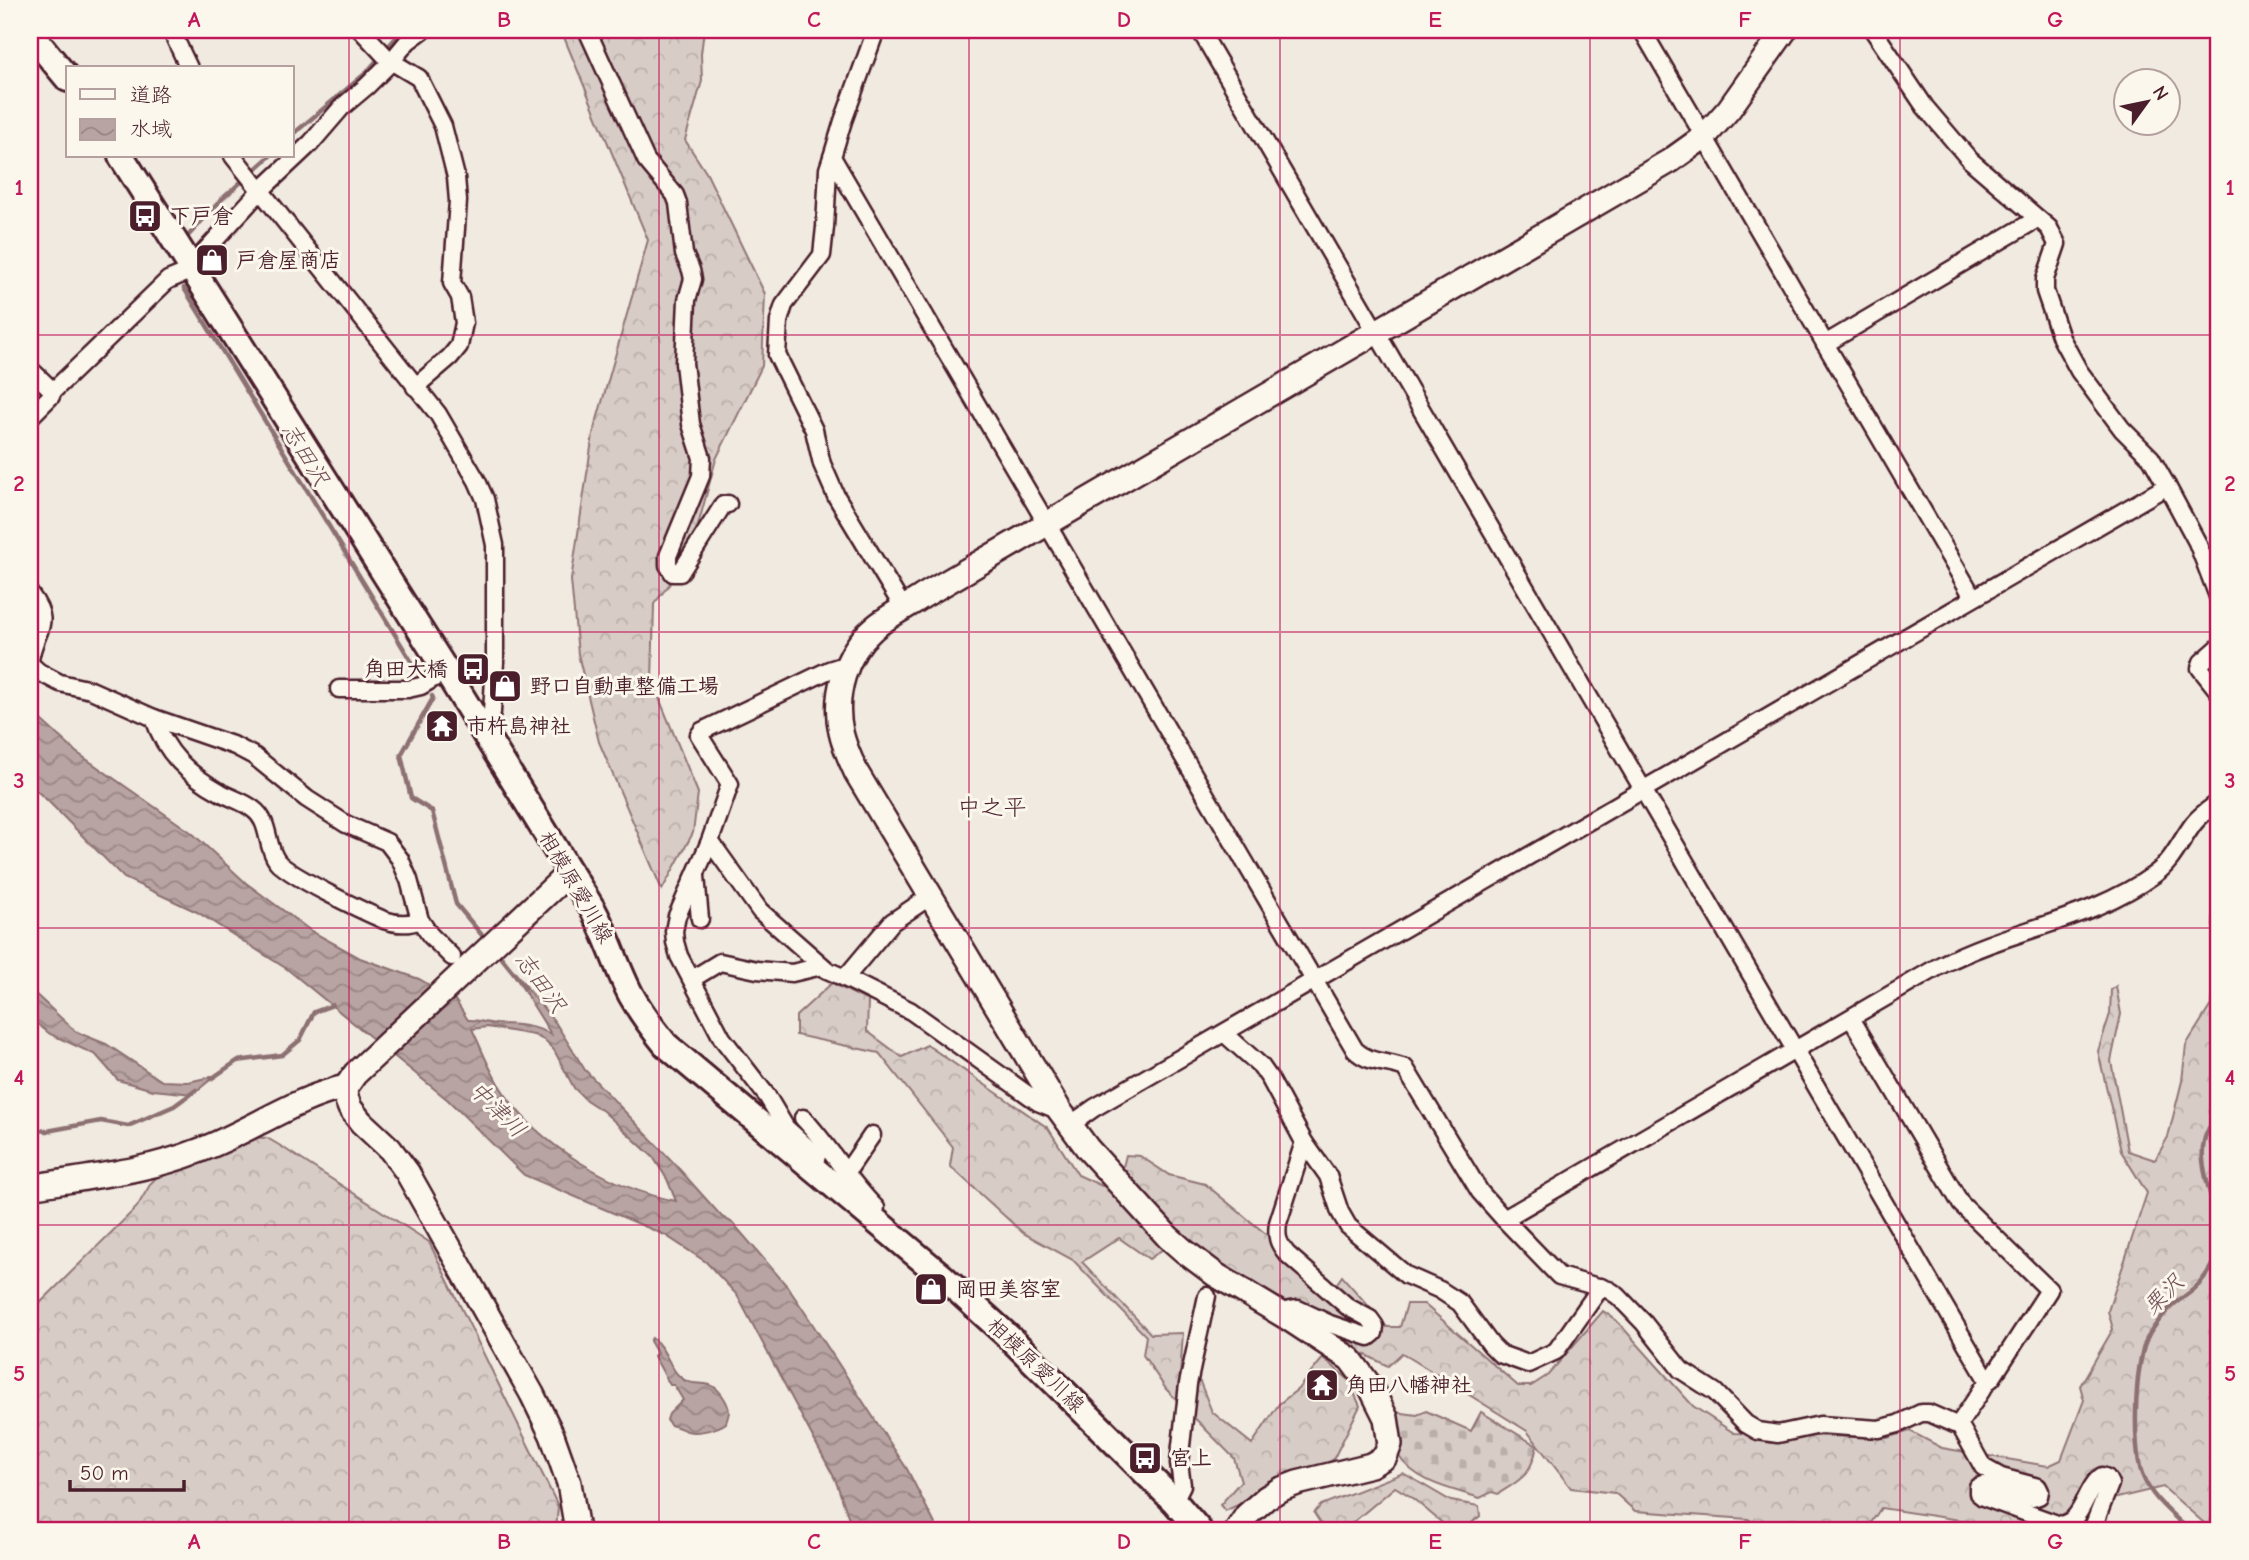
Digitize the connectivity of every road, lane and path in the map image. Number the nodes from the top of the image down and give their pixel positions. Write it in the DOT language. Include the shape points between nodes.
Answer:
graph roads {
  1 [pos="171,30"];
  2 [pos="361,30"];
  3 [pos="423,30"];
  4 [pos="587,30"];
  5 [pos="876,30"];
  6 [pos="1200,30"];
  7 [pos="1642,30"];
  8 [pos="1785,30"];
  9 [pos="1873,30"];
  10 [pos="2212,30"];
  11 [pos="30,33"];
  12 [pos="2219,37"];
  13 [pos="390,60"];
  14 [pos="188,66"];
  15 [pos="66,77"];
  16 [pos="1705,136"];
  17 [pos="294,157"];
  18 [pos="832,157"];
  19 [pos="122,158"];
  20 [pos="293,158"];
  21 [pos="237,162"];
  22 [pos="257,188"];
  23 [pos="2037,219"];
  24 [pos="190,266"];
  25 [pos="1375,332"];
  26 [pos="1825,344"];
  27 [pos="30,369"];
  28 [pos="415,387"];
  29 [pos="53,391"];
  30 [pos="30,417"];
  31 [pos="2167,486"];
  32 [pos="728,504"];
  33 [pos="1046,523"];
  34 [pos="30,594"];
  35 [pos="1973,597"];
  36 [pos="2219,599"];
  37 [pos="904,609"];
  38 [pos="2219,647"];
  39 [pos="30,662"];
  40 [pos="848,664"];
  41 [pos="446,671"];
  42 [pos="339,689"];
  43 [pos="2219,692"];
  44 [pos="154,719"];
  45 [pos="485,734"];
  46 [pos="1643,789"];
  47 [pos="2219,802"];
  48 [pos="710,841"];
  49 [pos="696,874"];
  50 [pos="562,879"];
  51 [pos="929,897"];
  52 [pos="700,919"];
  53 [pos="420,920"];
  54 [pos="453,957"];
  55 [pos="822,966"];
  56 [pos="845,978"];
  57 [pos="692,979"];
  58 [pos="1314,981"];
  59 [pos="1851,1018"];
  60 [pos="1224,1032"];
  61 [pos="1796,1050"];
  62 [pos="351,1080"];
  63 [pos="803,1118"];
  64 [pos="1065,1118"];
  65 [pos="872,1135"];
  66 [pos="1304,1142"];
  67 [pos="813,1168"];
  68 [pos="846,1173"];
  69 [pos="30,1187"];
  70 [pos="1504,1219"];
  71 [pos="877,1223"];
  72 [pos="1601,1287"];
  73 [pos="1207,1296"];
  74 [pos="1286,1317"];
  75 [pos="1988,1381"];
  76 [pos="1959,1424"];
  77 [pos="1174,1501"];
  78 [pos="577,1530"];
  79 [pos="1199,1530"];
  80 [pos="1237,1530"];
  81 [pos="2092,1530"];
  1 -- 14 [label="street"];
  2 -- 13 [label="street"];
  3 -- 13 [label="street"];
  4 -- 32 [label="street" via="646,160 675,195 684,254 693,279 687,300 684,363 691,424 702,465 668,556 673,573 680,573 723,505"];
  5 -- 18 [label="street"];
  6 -- 25 [label="street"];
  7 -- 16 [label="street"];
  8 -- 16 [label="street"];
  9 -- 23 [label="street" via="1925,107 1970,160"];
  10 -- 12 [label="street"];
  11 -- 15 [label="main road"];
  13 -- 17 [label="street"];
  13 -- 28 [label="street" via="419,78 443,126 458,201 452,283 460,297 464,323 459,346"];
  16 -- 25 [label="street"];
  16 -- 26 [label="street"];
  18 -- 33 [label="street"];
  18 -- 37 [label="street" via="822,255 784,305 777,355 814,430 836,496"];
  19 -- 24 [label="main road, 相模原愛川線"];
  20 -- 22 [label="street"];
  21 -- 22 [label="street"];
  22 -- 24 [label="street"];
  22 -- 28 [label="street"];
  23 -- 26 [label="street"];
  23 -- 31 [label="street" via="2049,228 2057,244 2045,291 2061,338 2079,371 2122,429 2151,458"];
  24 -- 29 [label="street" via="168,280"];
  24 -- 41 [label="main road, 相模原愛川線"];
  25 -- 33 [label="street"];
  25 -- 46 [label="street"];
  26 -- 35 [label="street"];
  27 -- 29 [label="street"];
  28 -- 45 [label="street" via="438,414 477,481 495,545 495,662 492,712"];
  29 -- 30 [label="street"];
  31 -- 35 [label="street"];
  31 -- 36 [label="street" via="2197,542"];
  33 -- 37 [label="street"];
  33 -- 58 [label="street"];
  34 -- 39 [label="street" via="43,618"];
  35 -- 46 [label="street"];
  37 -- 40 [label="street" via="873,629"];
  38 -- 43 [label="street" via="2200,667"];
  39 -- 44 [label="street" via="60,683 91,690"];
  40 -- 48 [label="street" via="699,734 730,784"];
  40 -- 51 [label="street" via="838,709 844,745"];
  41 -- 42 [label="street" via="408,689"];
  41 -- 45 [label="main road, 相模原愛川線"];
  44 -- 53 [label="street" via="254,756 307,799 346,824 387,842 409,880"];
  44 -- 53 [label="street" via="180,763 260,816 278,863 385,920 409,924"];
  45 -- 50 [label="main road, 相模原愛川線"];
  46 -- 58 [label="street"];
  46 -- 61 [label="street"];
  47 -- 59 [label="street" via="2196,820 2154,875 2102,905 1967,952"];
  48 -- 49 [label="street"];
  48 -- 55 [label="street" via="760,911"];
  49 -- 52 [label="street"];
  49 -- 57 [label="street" via="674,931 679,956"];
  50 -- 62 [label="street"];
  50 -- 67 [label="main road, 相模原愛川線" via="603,926 630,994 650,1027"];
  51 -- 56 [label="street" via="891,922"];
  51 -- 64 [label="street"];
  53 -- 54 [label="street"];
  55 -- 56 [label="street"];
  55 -- 57 [label="street" via="792,973 720,962"];
  56 -- 64 [label="street" via="911,1011"];
  57 -- 67 [label="street" via="722,1038 786,1128 817,1156"];
  58 -- 60 [label="street"];
  58 -- 70 [label="street" via="1361,1056 1405,1068 1480,1192"];
  59 -- 61 [label="street"];
  59 -- 75 [label="street" via="1961,1204 2049,1290"];
  60 -- 64 [label="street" via="1094,1108"];
  60 -- 66 [label="street" via="1261,1066"];
  61 -- 70 [label="street"];
  61 -- 75 [label="street"];
  62 -- 69 [label="street" via="237,1136 166,1163"];
  62 -- 78 [label="street" via="345,1095 355,1115 407,1172 532,1394 569,1483"];
  63 -- 68 [label="street"];
  64 -- 74 [label="street" via="1168,1237 1216,1275"];
  65 -- 68 [label="street"];
  66 -- 72 [label="street" via="1328,1176 1348,1226 1406,1275 1460,1303 1500,1354 1528,1364 1556,1351"];
  66 -- 74 [label="street" via="1279,1223 1279,1244 1375,1326 1369,1338 1298,1309 1290,1310"];
  67 -- 71 [label="main road, 相模原愛川線"];
  68 -- 71 [label="street" via="882,1213"];
  70 -- 72 [label="street" via="1559,1276"];
  71 -- 77 [label="main road, 相模原愛川線" via="1012,1340"];
  72 -- 76 [label="street" via="1618,1296 1681,1370 1715,1392 1758,1432 1777,1434 1819,1425 1879,1429 1921,1413"];
  73 -- 77 [label="street" via="1188,1384 1179,1463 1182,1485"];
  74 -- 80 [label="street" via="1338,1350 1363,1374 1386,1418 1390,1444 1384,1457 1371,1465 1279,1490 1247,1515"];
  75 -- 76 [label="street"];
  76 -- 81 [label="street" via="1983,1467 2040,1491 2033,1498 1983,1485 1978,1493 1983,1497 2068,1524 2094,1482 2107,1478 2110,1484"];
  77 -- 79 [label="main road, 相模原愛川線"];
}
